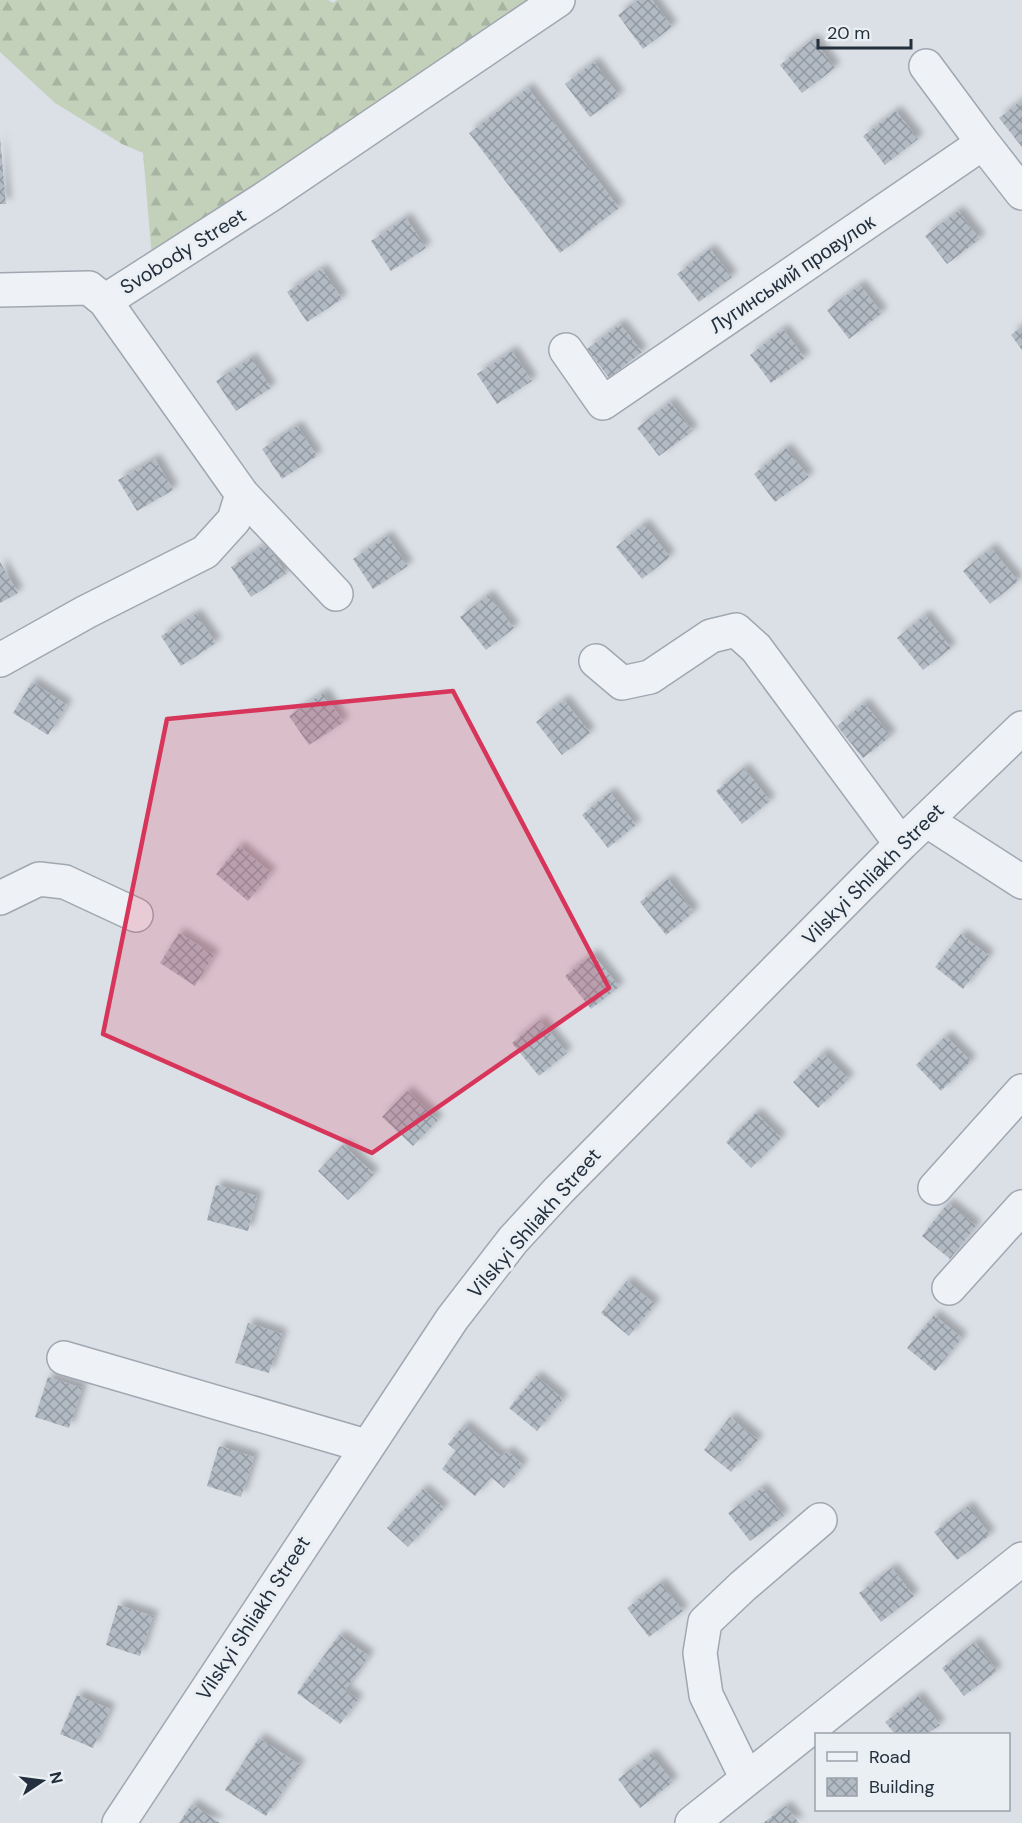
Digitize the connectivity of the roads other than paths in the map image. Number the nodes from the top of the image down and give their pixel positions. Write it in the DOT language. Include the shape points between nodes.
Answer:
graph roads {
  1 [pos="558,0"];
  2 [pos="926,66"];
  3 [pos="983,144"];
  4 [pos="1022,193"];
  5 [pos="0,290"];
  6 [pos="105,301"];
  7 [pos="566,350"];
  8 [pos="242,494"];
  9 [pos="336,594"];
  10 [pos="0,660"];
  11 [pos="596,661"];
  12 [pos="1022,728"];
  13 [pos="926,820"];
  14 [pos="902,844"];
  15 [pos="1022,882"];
  16 [pos="0,898"];
  17 [pos="136,915"];
  18 [pos="1022,1091"];
  19 [pos="935,1188"];
  20 [pos="1022,1207"];
  21 [pos="949,1288"];
  22 [pos="64,1358"];
  23 [pos="366,1446"];
  24 [pos="820,1520"];
  25 [pos="1022,1559"];
  26 [pos="747,1779"];
  27 [pos="119,1823"];
  28 [pos="692,1823"];
  1 -- 6 [label="street, Svobody Street" via="270,195"];
  2 -- 3 [label="street"];
  3 -- 4 [label="street"];
  3 -- 7 [label="street, Лугинський провулок" via="603,403"];
  5 -- 6 [label="street" via="89,288"];
  6 -- 8 [label="street, Svobody Street"];
  8 -- 9 [label="street, Svobody Street"];
  8 -- 10 [label="street" via="234,520 205,552"];
  11 -- 14 [label="street" via="622,683 650,677 711,636 736,630 756,648"];
  12 -- 13 [label="street, Vilskyi Shliakh Street"];
  13 -- 14 [label="street, Vilskyi Shliakh Street"];
  13 -- 15 [label="street"];
  14 -- 23 [label="street, Vilskyi Shliakh Street" via="528,1223 452,1319"];
  16 -- 17 [label="street" via="39,879 65,882"];
  18 -- 19 [label="street"];
  20 -- 21 [label="street"];
  22 -- 23 [label="street"];
  23 -- 27 [label="street, Vilskyi Shliakh Street"];
  24 -- 26 [label="street" via="705,1622 700,1653 706,1695"];
  25 -- 26 [label="street"];
  26 -- 28 [label="street"];
}
